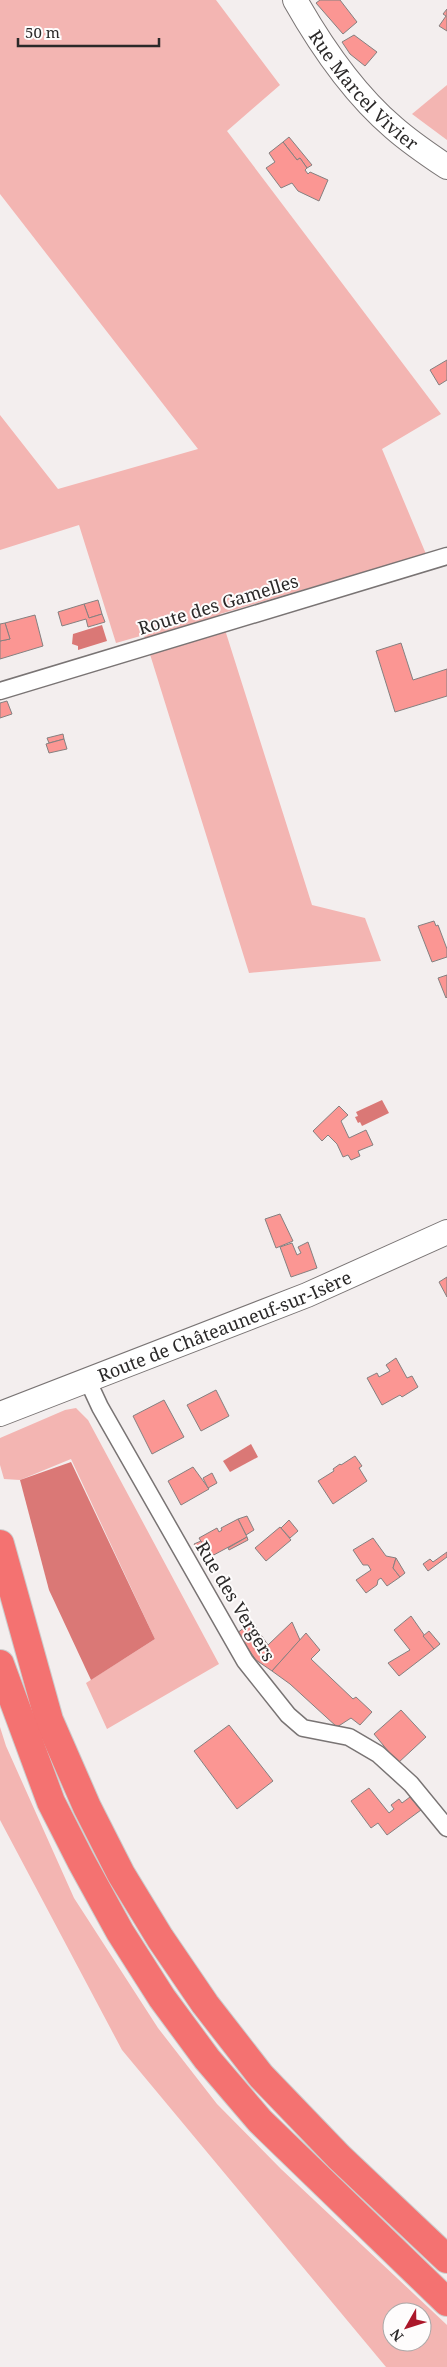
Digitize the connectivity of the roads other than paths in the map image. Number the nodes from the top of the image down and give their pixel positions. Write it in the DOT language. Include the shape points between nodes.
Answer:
graph roads {
  1 [pos="295,0"];
  2 [pos="447,167"];
  3 [pos="447,556"];
  4 [pos="0,691"];
  5 [pos="447,1232"];
  6 [pos="86,1379"];
  7 [pos="7,1411"];
  8 [pos="0,1544"];
  9 [pos="0,1664"];
  10 [pos="447,1828"];
  11 [pos="447,2259"];
  12 [pos="447,2302"];
  1 -- 2 [label="main road, Rue Marcel Vivier" via="326,50 370,106"];
  3 -- 4 [label="street, Route des Gamelles"];
  5 -- 6 [label="main road, Route de Châteauneuf-sur-Isère" via="306,1295"];
  6 -- 7 [label="main road, Route de Châteauneuf-sur-Isère"];
  6 -- 10 [label="street, Rue des Vergers" via="245,1661 288,1715 303,1728 350,1737 378,1754 410,1784"];
  8 -- 11 [label="highway" via="49,1720 121,1874 160,1938 261,2076 339,2157"];
  9 -- 12 [label="highway" via="52,1802 116,1925 162,1998 207,2059 260,2121"];
}
